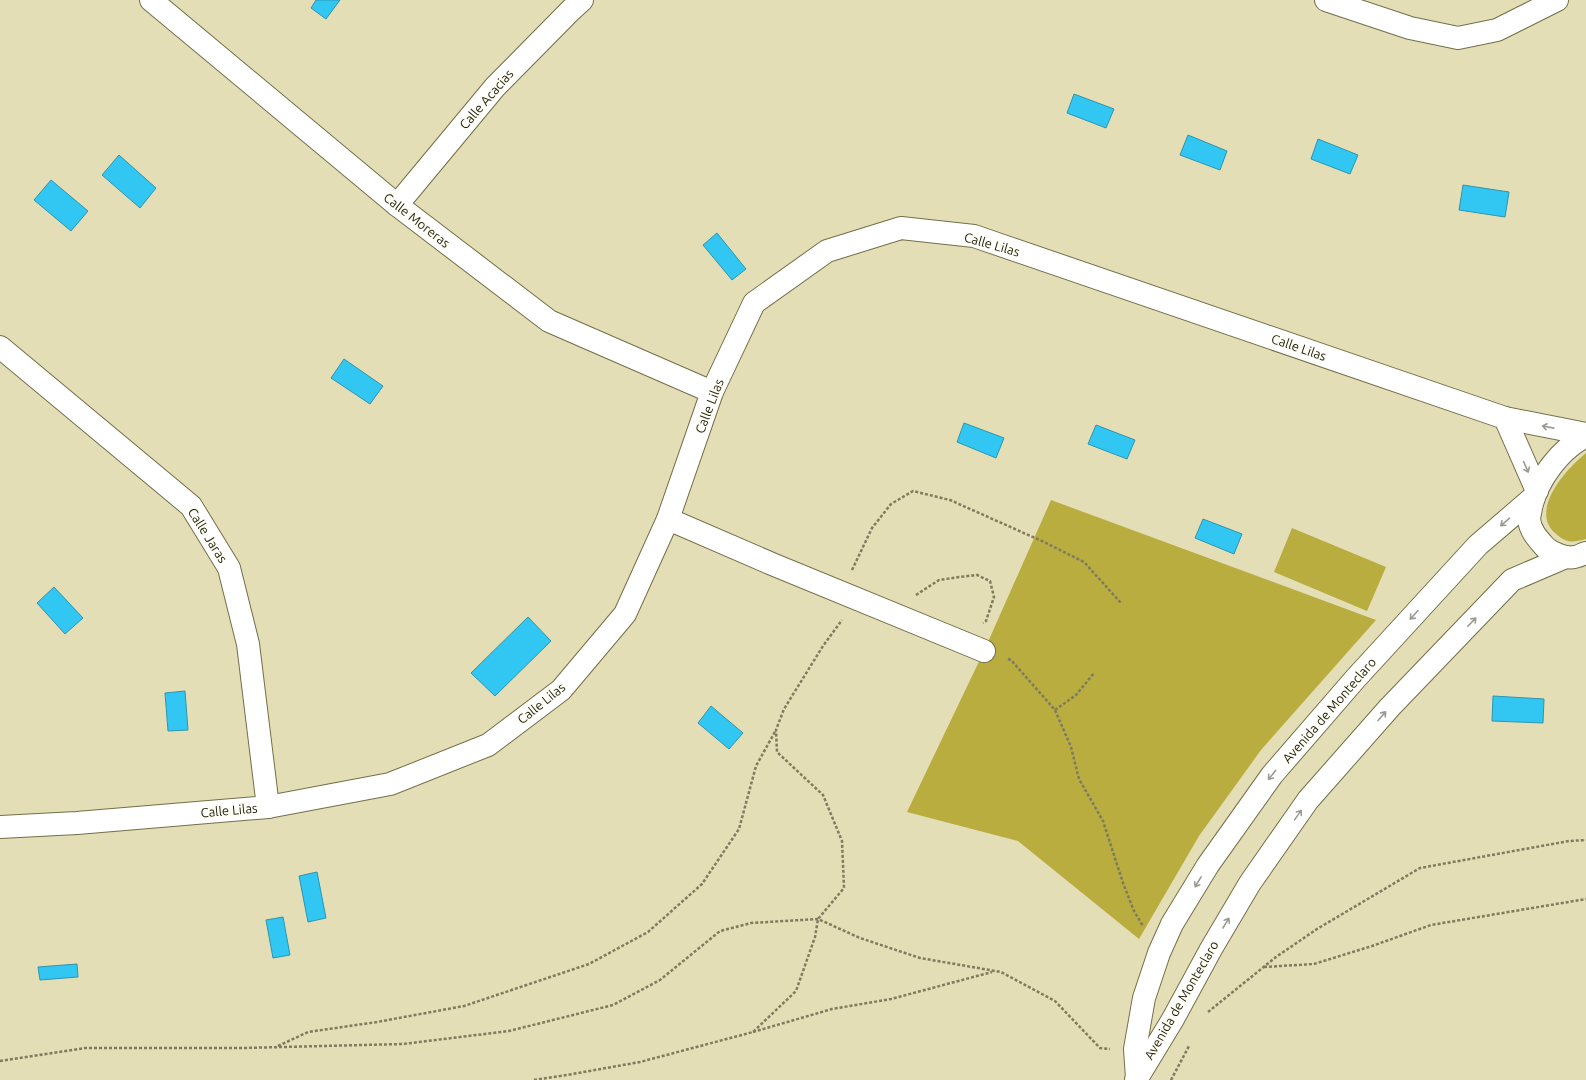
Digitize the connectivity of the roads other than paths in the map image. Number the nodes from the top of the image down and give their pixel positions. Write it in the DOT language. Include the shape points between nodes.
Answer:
graph roads {
  1 [pos="151,0"];
  2 [pos="582,0"];
  3 [pos="1326,0"];
  4 [pos="1557,0"];
  5 [pos="396,205"];
  6 [pos="0,347"];
  7 [pos="712,392"];
  8 [pos="1505,418"];
  9 [pos="1586,435"];
  10 [pos="1535,494"];
  11 [pos="668,519"];
  12 [pos="1576,555"];
  13 [pos="984,651"];
  14 [pos="268,807"];
  15 [pos="0,827"];
  16 [pos="1136,1079"];
  1 -- 5 [label="street, Calle Moreras"];
  2 -- 5 [label="street, Calle Acacias" via="494,87"];
  3 -- 4 [label="street" via="1410,28 1458,38 1497,30"];
  5 -- 7 [label="street, Calle Moreras" via="549,321"];
  6 -- 14 [label="street, Calle Jaras" via="192,506 229,568 248,644"];
  7 -- 8 [label="street, Calle Lilas" via="754,303 827,251 901,228 974,236"];
  7 -- 11 [label="street, Calle Lilas"];
  9 -- 8 [label="street, Calle Lilas, one-way"];
  8 -- 10 [label="street, one-way"];
  9 -- 10 [label="street" via="1559,456"];
  10 -- 12 [label="street" via="1529,518 1535,536 1549,550"];
  10 -- 16 [label="street, Avenida de Monteclaro, one-way" via="1478,545 1356,678 1272,775 1208,865 1172,924 1159,953 1144,998 1135,1049"];
  11 -- 13 [label="street"];
  11 -- 14 [label="street, Calle Lilas" via="625,614 561,690 488,745 390,784"];
  16 -- 12 [label="street, Avenida de Monteclaro, one-way" via="1250,882 1308,800 1390,707 1512,580"];
  14 -- 15 [label="street, Calle Lilas"];
}
